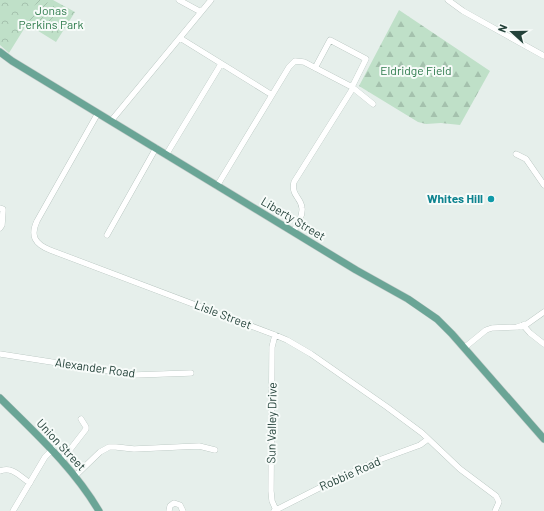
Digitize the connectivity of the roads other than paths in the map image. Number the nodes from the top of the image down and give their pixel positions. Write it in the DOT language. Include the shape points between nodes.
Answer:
graph roads {
  1 [pos="179,0"];
  2 [pos="211,0"];
  3 [pos="448,0"];
  4 [pos="201,12"];
  5 [pos="180,38"];
  6 [pos="0,52"];
  7 [pos="544,56"];
  8 [pos="221,64"];
  9 [pos="315,68"];
  10 [pos="352,87"];
  11 [pos="272,95"];
  12 [pos="373,104"];
  13 [pos="98,113"];
  14 [pos="111,121"];
  15 [pos="156,148"];
  16 [pos="516,154"];
  17 [pos="166,155"];
  18 [pos="544,185"];
  19 [pos="216,186"];
  20 [pos="0,208"];
  21 [pos="0,228"];
  22 [pos="293,232"];
  23 [pos="107,235"];
  24 [pos="544,312"];
  25 [pos="541,318"];
  26 [pos="523,325"];
  27 [pos="275,335"];
  28 [pos="544,344"];
  29 [pos="464,348"];
  30 [pos="0,354"];
  31 [pos="192,373"];
  32 [pos="0,398"];
  33 [pos="81,419"];
  34 [pos="428,439"];
  35 [pos="544,439"];
  36 [pos="53,450"];
  37 [pos="215,450"];
  38 [pos="62,460"];
  39 [pos="0,471"];
  40 [pos="75,476"];
  41 [pos="30,483"];
  42 [pos="182,509"];
  43 [pos="275,510"];
  44 [pos="13,511"];
  45 [pos="99,511"];
  46 [pos="169,511"];
  47 [pos="494,511"];
  1 -- 4 [label="street"];
  2 -- 4 [label="street"];
  3 -- 7 [label="street"];
  4 -- 5 [label="street"];
  5 -- 8 [label="street"];
  5 -- 14 [label="street"];
  6 -- 13 [label="main road, Liberty Street"];
  8 -- 11 [label="street"];
  8 -- 17 [label="street"];
  9 -- 10 [label="street"];
  9 -- 10 [label="street" via="330,40 366,59"];
  9 -- 11 [label="street" via="301,61 294,61"];
  10 -- 12 [label="street"];
  10 -- 22 [label="street" via="295,179 293,190 302,210"];
  11 -- 19 [label="street"];
  13 -- 14 [label="main road, Liberty Street"];
  13 -- 27 [label="street, Lisle Street" via="37,221 33,232 37,242 50,250"];
  14 -- 15 [label="main road, Liberty Street"];
  15 -- 17 [label="main road, Liberty Street"];
  15 -- 23 [label="street"];
  16 -- 18 [label="street" via="526,159"];
  17 -- 19 [label="main road, Liberty Street"];
  19 -- 22 [label="main road, Liberty Street"];
  20 -- 21 [label="street" via="3,211"];
  22 -- 29 [label="main road, Liberty Street" via="417,304 441,323"];
  24 -- 25 [label="street"];
  25 -- 26 [label="street"];
  26 -- 28 [label="street"];
  26 -- 29 [label="street" via="486,330"];
  27 -- 34 [label="street, Lisle Street" via="311,354"];
  27 -- 43 [label="street, Sun Valley Drive" via="272,347 271,491"];
  29 -- 35 [label="main road, Liberty Street"];
  30 -- 31 [label="street, Alexander Road" via="135,375"];
  32 -- 36 [label="main road, Union Street"];
  33 -- 38 [label="street" via="86,429"];
  34 -- 43 [label="street, Robbie Road" via="420,445 379,460"];
  34 -- 47 [label="street, Lisle Street" via="460,469 496,496 499,502"];
  36 -- 38 [label="main road, Union Street"];
  36 -- 41 [label="street" via="45,457"];
  37 -- 40 [label="street" via="199,446 131,449 109,447 100,452"];
  38 -- 40 [label="main road, Union Street"];
  39 -- 41 [label="street" via="12,470"];
  40 -- 45 [label="main road, Union Street"];
  41 -- 44 [label="street"];
  42 -- 46 [label="street" via="177,503 173,503"];
}
